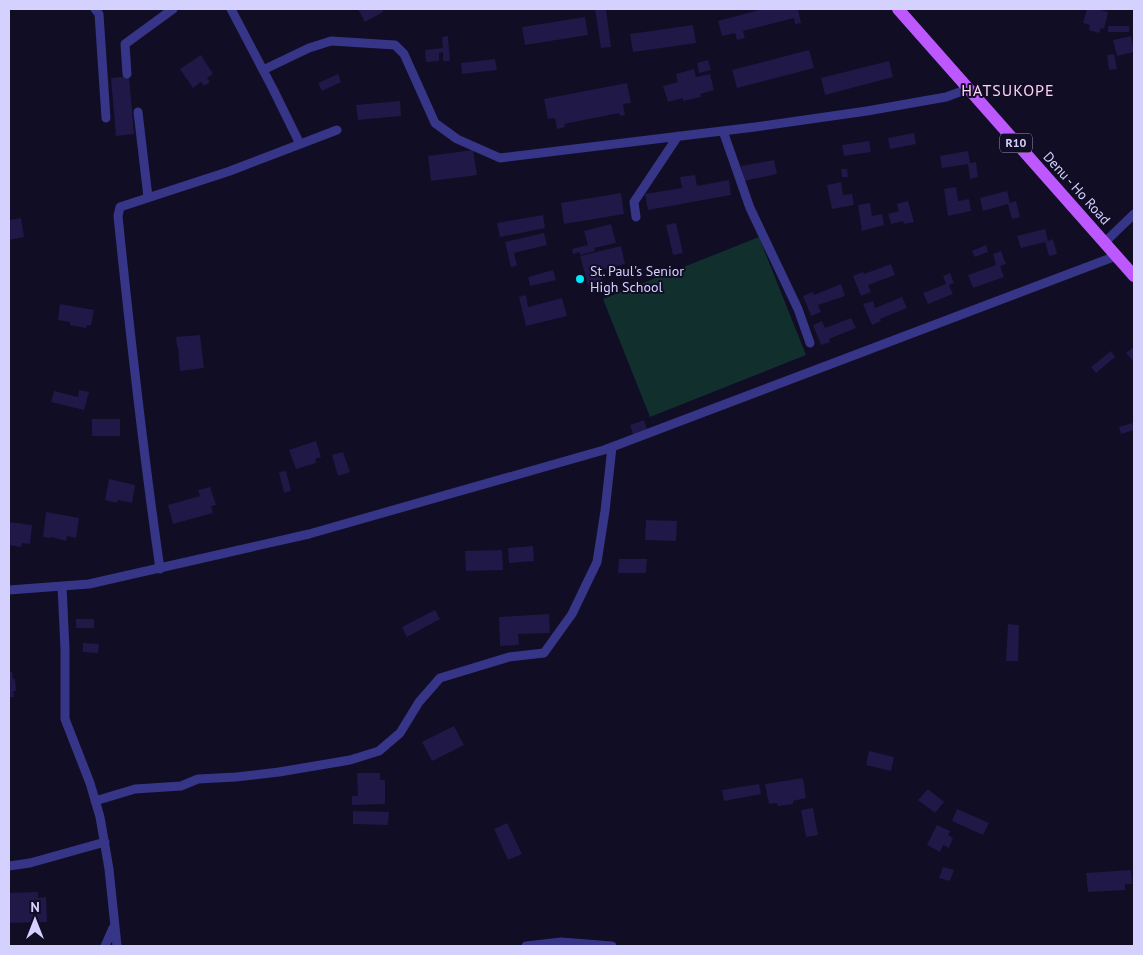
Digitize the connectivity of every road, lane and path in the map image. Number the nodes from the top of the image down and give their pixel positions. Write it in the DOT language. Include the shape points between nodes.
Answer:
graph roads {
  1 [pos="95,9"];
  2 [pos="173,9"];
  3 [pos="230,9"];
  4 [pos="898,9"];
  5 [pos="264,70"];
  6 [pos="127,74"];
  7 [pos="968,89"];
  8 [pos="138,112"];
  9 [pos="106,118"];
  10 [pos="337,130"];
  11 [pos="723,130"];
  12 [pos="678,136"];
  13 [pos="300,144"];
  14 [pos="148,197"];
  15 [pos="1134,214"];
  16 [pos="636,217"];
  17 [pos="1105,242"];
  18 [pos="1116,256"];
  19 [pos="1134,276"];
  20 [pos="810,343"];
  21 [pos="612,447"];
  22 [pos="160,569"];
  23 [pos="62,586"];
  24 [pos="9,590"];
  25 [pos="95,801"];
  26 [pos="105,842"];
  27 [pos="9,866"];
  28 [pos="114,926"];
  29 [pos="106,946"];
  30 [pos="116,946"];
  31 [pos="526,946"];
  32 [pos="612,946"];
  1 -- 9 [label="street" via="99,14"];
  2 -- 6 [label="street" via="125,44"];
  3 -- 5 [label="street"];
  4 -- 7 [label="main road, Denu - Ho Road / R10"];
  5 -- 12 [label="street" via="331,41 395,45 404,54 435,123 457,139 500,158"];
  5 -- 13 [label="street"];
  7 -- 11 [label="street" via="946,97 867,111"];
  7 -- 17 [label="main road, Denu - Ho Road / R10"];
  8 -- 14 [label="street"];
  10 -- 13 [label="street"];
  11 -- 12 [label="street"];
  11 -- 20 [label="street" via="750,208 798,309"];
  12 -- 16 [label="street" via="634,202"];
  13 -- 14 [label="street"];
  14 -- 22 [label="street" via="120,207 118,216 144,456"];
  15 -- 17 [label="street"];
  17 -- 18 [label="main road, Denu - Ho Road / R10"];
  18 -- 19 [label="main road, Denu - Ho Road / R10"];
  18 -- 21 [label="street"];
  21 -- 22 [label="street" via="310,534"];
  21 -- 25 [label="street" via="597,562 572,614 544,653 509,657 440,678 419,702 400,733 379,751 350,760 279,772 198,779 181,786 135,789"];
  22 -- 23 [label="street" via="89,584"];
  23 -- 24 [label="street"];
  23 -- 25 [label="street" via="65,719"];
  25 -- 26 [label="street"];
  26 -- 27 [label="street"];
  26 -- 28 [label="street"];
  28 -- 29 [label="street"];
  28 -- 30 [label="street"];
  31 -- 32 [label="street" via="561,942"];
}
